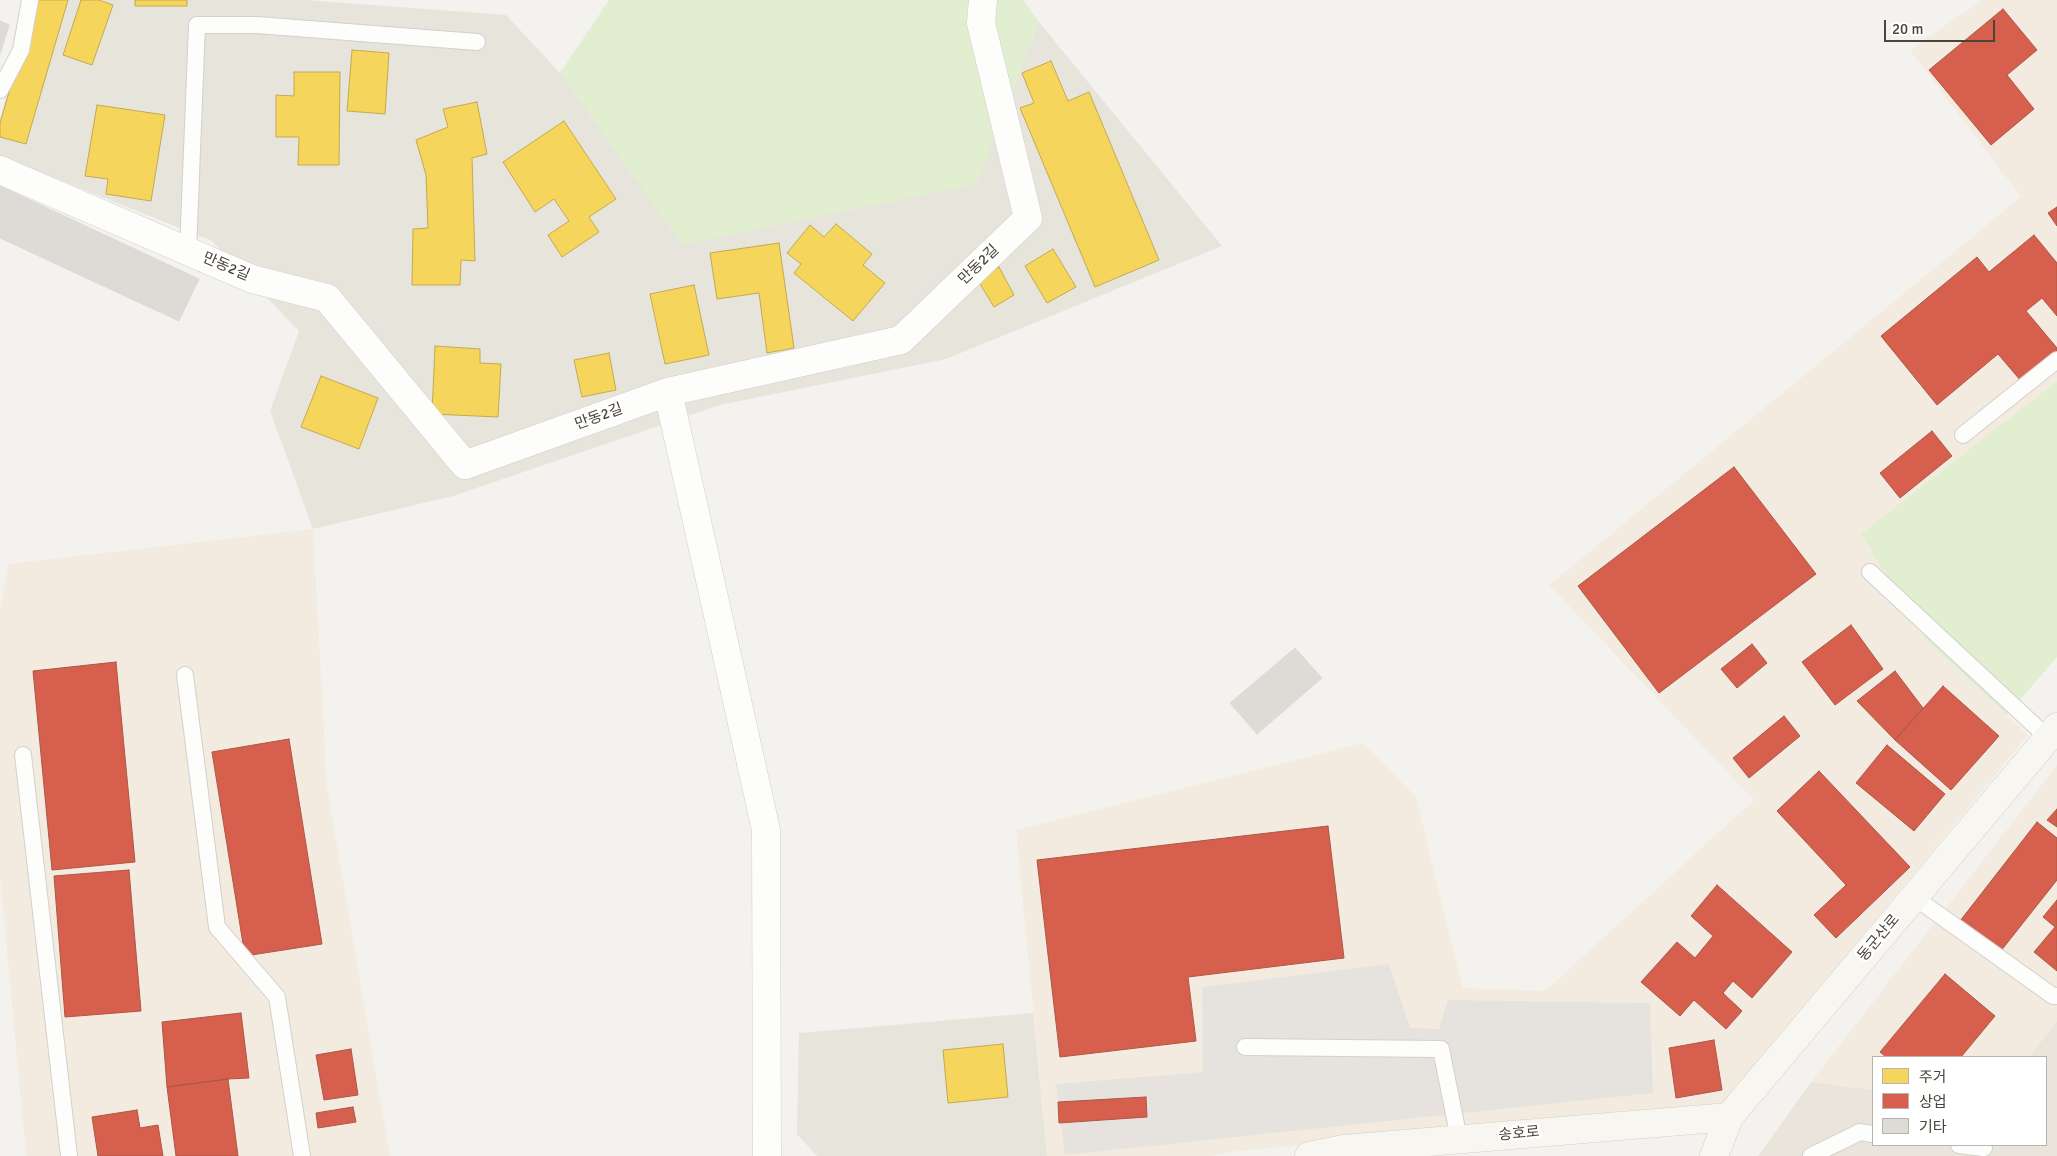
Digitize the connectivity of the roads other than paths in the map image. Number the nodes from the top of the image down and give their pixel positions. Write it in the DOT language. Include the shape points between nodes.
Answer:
graph roads {
  1 [pos="30,0"];
  2 [pos="983,0"];
  3 [pos="477,42"];
  4 [pos="0,90"];
  5 [pos="0,170"];
  6 [pos="188,251"];
  7 [pos="2057,360"];
  8 [pos="668,392"];
  9 [pos="1963,435"];
  10 [pos="1870,572"];
  11 [pos="185,675"];
  12 [pos="2052,732"];
  13 [pos="22,755"];
  14 [pos="1914,897"];
  15 [pos="2057,996"];
  16 [pos="1245,1047"];
  17 [pos="1729,1117"];
  18 [pos="1872,1134"];
  19 [pos="1459,1139"];
  20 [pos="1967,1146"];
  21 [pos="1984,1148"];
  22 [pos="69,1156"];
  23 [pos="302,1156"];
  24 [pos="767,1156"];
  25 [pos="1309,1156"];
  26 [pos="1714,1156"];
  27 [pos="1811,1156"];
  1 -- 4 [label="lane" via="22,50"];
  2 -- 8 [label="street, 만동2길" via="981,23 1028,218 901,340"];
  3 -- 6 [label="lane" via="257,25 197,24"];
  5 -- 6 [label="street, 만동2길"];
  6 -- 8 [label="street, 만동2길" via="252,278 327,298 465,465"];
  7 -- 9 [label="lane"];
  8 -- 24 [label="street" via="766,830"];
  10 -- 12 [label="lane"];
  11 -- 23 [label="lane" via="217,926 277,997"];
  12 -- 14 [label="main road, 동군산로"];
  13 -- 22 [label="lane"];
  14 -- 15 [label="lane"];
  14 -- 17 [label="main road, 동군산로"];
  16 -- 19 [label="lane" via="1441,1049"];
  17 -- 19 [label="main road, 송호로"];
  17 -- 26 [label="main road, 동군산로"];
  18 -- 27 [label="lane" via="1860,1132"];
  19 -- 25 [label="main road, 송호로" via="1344,1149"];
  20 -- 21 [label="lane"];
}
